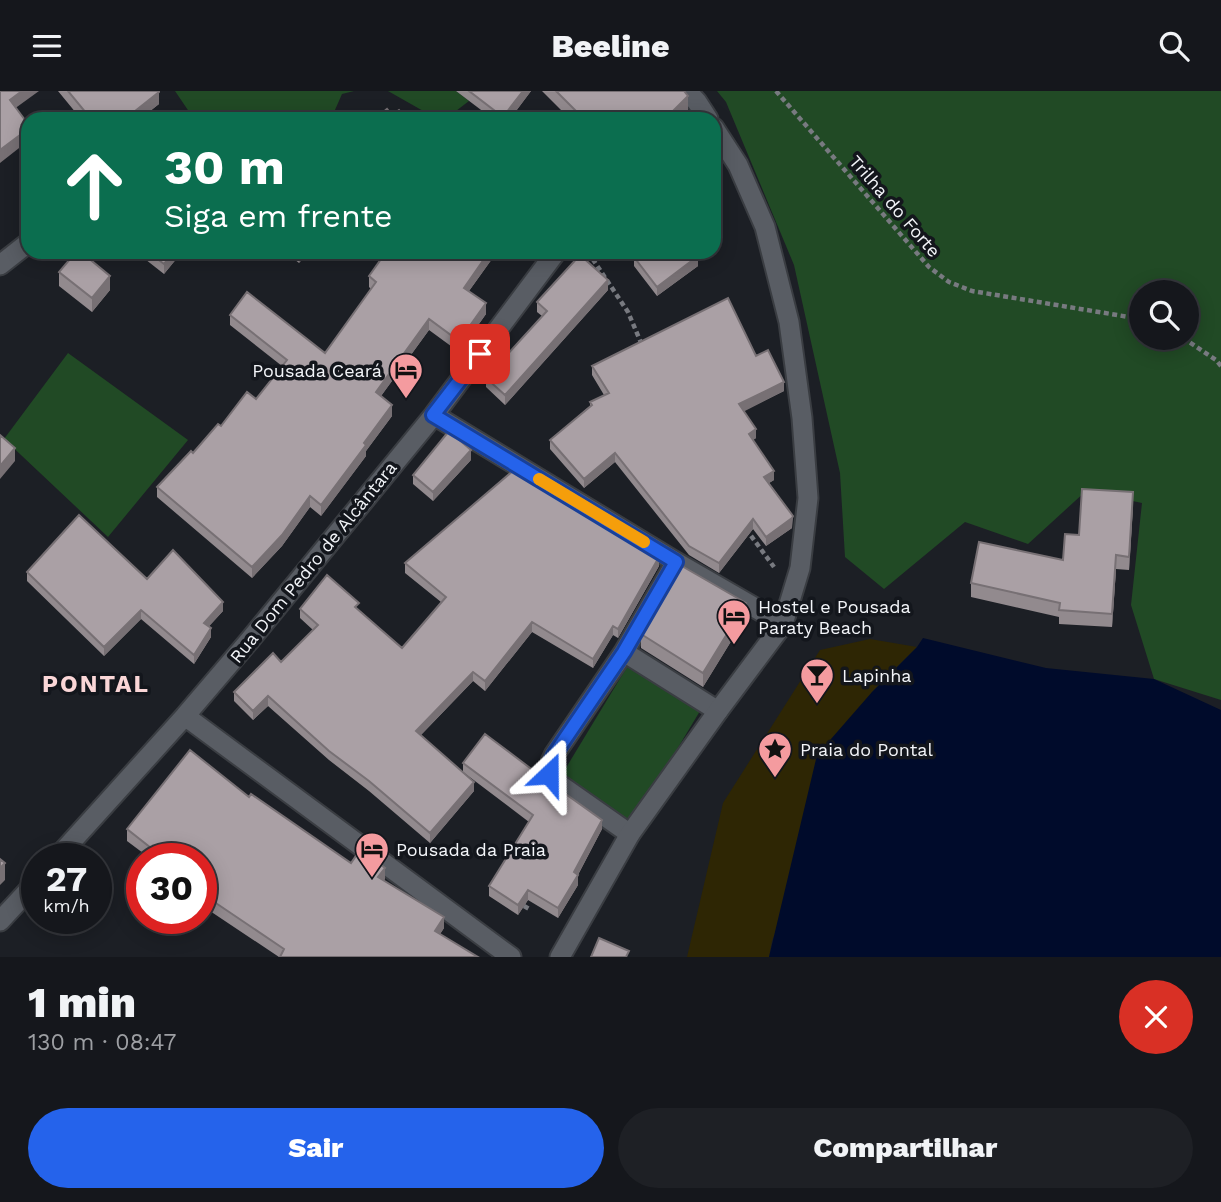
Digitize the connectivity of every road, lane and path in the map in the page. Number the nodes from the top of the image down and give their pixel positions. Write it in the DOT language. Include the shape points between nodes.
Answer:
graph roads {
  1 [pos="687,91"];
  2 [pos="776,91"];
  3 [pos="704,112"];
  4 [pos="721,139"];
  5 [pos="21,248"];
  6 [pos="551,259"];
  7 [pos="593,259"];
  8 [pos="0,265"];
  9 [pos="1129,317"];
  10 [pos="1199,349"];
  11 [pos="647,356"];
  12 [pos="1221,366"];
  13 [pos="433,415"];
  14 [pos="746,528"];
  15 [pos="676,562"];
  16 [pos="793,593"];
  17 [pos="783,624"];
  18 [pos="624,652"];
  19 [pos="718,711"];
  20 [pos="185,716"];
  21 [pos="630,834"];
  22 [pos="70,843"];
  23 [pos="21,898"];
  24 [pos="524,906"];
  25 [pos="531,910"];
  26 [pos="0,921"];
  27 [pos="511,957"];
  28 [pos="560,957"];
  1 -- 3 [label="street"];
  2 -- 9 [label="path, Trilha do Forte" via="929,267 948,282 971,291"];
  4 -- 16 [label="street" via="765,227 789,323 808,498"];
  5 -- 8 [label="street"];
  6 -- 13 [label="street, Rua Dom Pedro de Alcântara"];
  7 -- 11 [label="path" via="628,312"];
  10 -- 12 [label="path"];
  13 -- 15 [label="street"];
  13 -- 20 [label="street, Rua Dom Pedro de Alcântara"];
  14 -- 16 [label="path"];
  15 -- 17 [label="street"];
  15 -- 18 [label="street"];
  16 -- 17 [label="street"];
  17 -- 19 [label="street"];
  18 -- 19 [label="street"];
  18 -- 21 [label="street" via="554,755 549,774"];
  19 -- 21 [label="street"];
  20 -- 22 [label="street, Rua Dom Pedro de Alcântara"];
  20 -- 27 [label="street"];
  21 -- 28 [label="street"];
  23 -- 26 [label="street"];
  24 -- 25 [label="path"];
}
